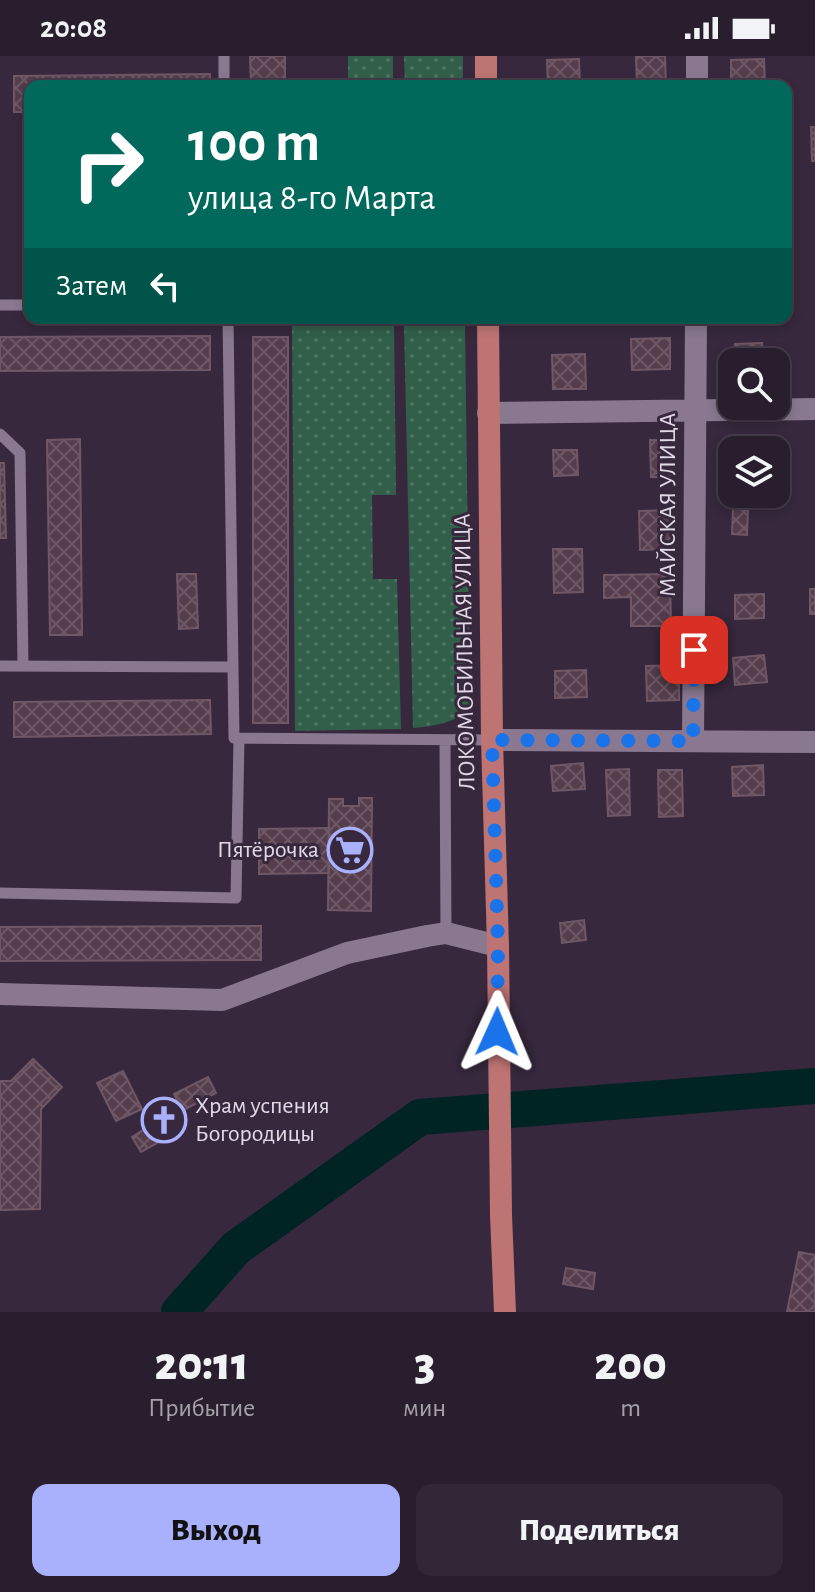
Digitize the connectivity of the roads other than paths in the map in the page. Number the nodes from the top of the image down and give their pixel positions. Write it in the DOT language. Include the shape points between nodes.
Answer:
graph roads {
  1 [pos="224,56"];
  2 [pos="486,56"];
  3 [pos="697,56"];
  4 [pos="224,80"];
  5 [pos="486,80"];
  6 [pos="697,80"];
  7 [pos="0,305"];
  8 [pos="24,305"];
  9 [pos="228,324"];
  10 [pos="488,324"];
  11 [pos="696,324"];
  12 [pos="695,409"];
  13 [pos="815,409"];
  14 [pos="488,413"];
  15 [pos="0,434"];
  16 [pos="0,666"];
  17 [pos="23,666"];
  18 [pos="233,667"];
  19 [pos="239,738"];
  20 [pos="445,740"];
  21 [pos="492,740"];
  22 [pos="693,741"];
  23 [pos="815,742"];
  24 [pos="0,893"];
  25 [pos="446,933"];
  26 [pos="498,946"];
  27 [pos="0,994"];
  28 [pos="505,1312"];
  1 -- 4 [label="lane"];
  2 -- 5 [label="main road"];
  3 -- 6 [label="street"];
  7 -- 8 [label="lane"];
  9 -- 18 [label="lane"];
  10 -- 14 [label="main road, ЛОКОМОБИЛЬНАЯ УЛИЦА"];
  11 -- 12 [label="street, МАЙСКАЯ УЛИЦА"];
  12 -- 13 [label="street"];
  12 -- 14 [label="street"];
  12 -- 22 [label="street, МАЙСКАЯ УЛИЦА"];
  14 -- 21 [label="main road, ЛОКОМОБИЛЬНАЯ УЛИЦА"];
  15 -- 17 [label="lane" via="20,453"];
  16 -- 17 [label="lane"];
  17 -- 18 [label="lane"];
  18 -- 19 [label="lane" via="234,738"];
  19 -- 20 [label="lane"];
  19 -- 24 [label="lane" via="236,898"];
  20 -- 21 [label="lane"];
  20 -- 25 [label="lane"];
  21 -- 22 [label="street"];
  21 -- 26 [label="main road, ЛОКОМОБИЛЬНАЯ УЛИЦА"];
  22 -- 23 [label="street"];
  25 -- 26 [label="street"];
  25 -- 27 [label="street" via="347,953 222,1000"];
  26 -- 28 [label="main road, ЛОКОМОБИЛЬНАЯ УЛИЦА"];
}
